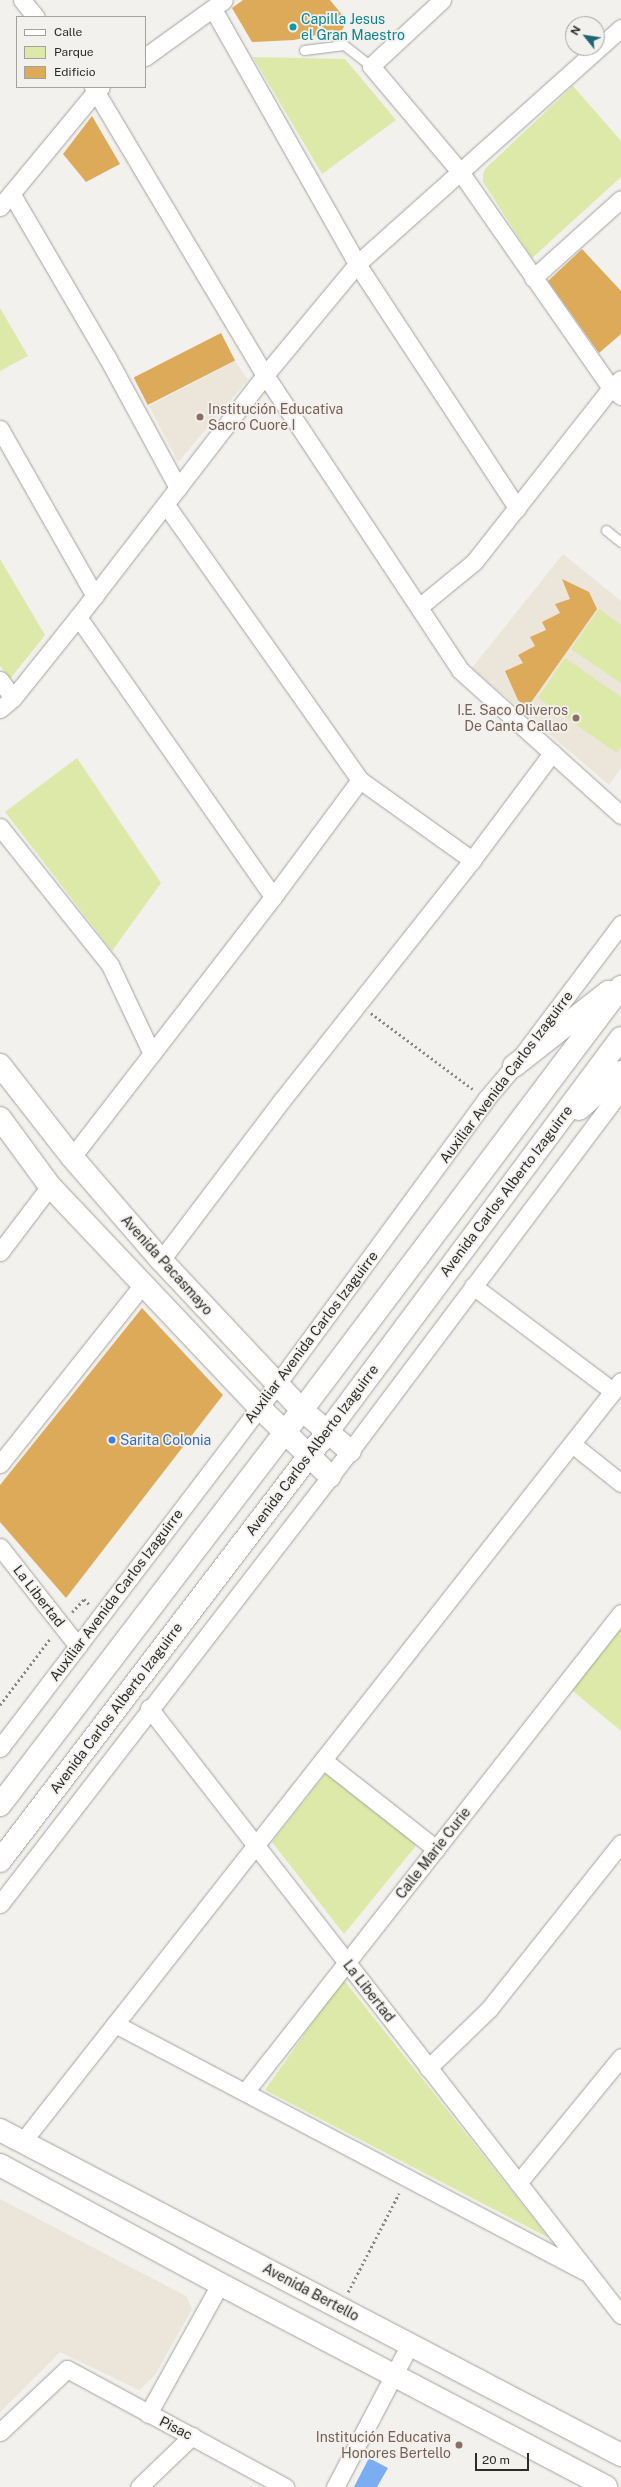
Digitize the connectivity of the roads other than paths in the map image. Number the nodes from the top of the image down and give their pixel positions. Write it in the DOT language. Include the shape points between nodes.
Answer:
graph roads {
  1 [pos="22,0"];
  2 [pos="442,0"];
  3 [pos="218,5"];
  4 [pos="35,16"];
  5 [pos="621,28"];
  6 [pos="304,50"];
  7 [pos="146,55"];
  8 [pos="371,66"];
  9 [pos="96,88"];
  10 [pos="461,173"];
  11 [pos="12,193"];
  12 [pos="621,199"];
  13 [pos="0,207"];
  14 [pos="357,264"];
  15 [pos="533,278"];
  16 [pos="265,375"];
  17 [pos="618,388"];
  18 [pos="0,429"];
  19 [pos="178,488"];
  20 [pos="166,504"];
  21 [pos="517,508"];
  22 [pos="606,530"];
  23 [pos="621,542"];
  24 [pos="95,596"];
  25 [pos="419,607"];
  26 [pos="78,617"];
  27 [pos="0,680"];
  28 [pos="13,698"];
  29 [pos="0,709"];
  30 [pos="552,754"];
  31 [pos="360,780"];
  32 [pos="621,815"];
  33 [pos="0,826"];
  34 [pos="472,860"];
  35 [pos="273,897"];
  36 [pos="621,924"];
  37 [pos="621,981"];
  38 [pos="621,987"];
  39 [pos="621,1038"];
  40 [pos="152,1054"];
  41 [pos="0,1065"];
  42 [pos="514,1066"];
  43 [pos="621,1072"];
  44 [pos="621,1090"];
  45 [pos="0,1118"];
  46 [pos="546,1139"];
  47 [pos="72,1157"];
  48 [pos="50,1186"];
  49 [pos="0,1252"];
  50 [pos="161,1260"];
  51 [pos="143,1284"];
  52 [pos="473,1286"];
  53 [pos="278,1384"];
  54 [pos="617,1386"];
  55 [pos="259,1407"];
  56 [pos="302,1410"];
  57 [pos="284,1431"];
  58 [pos="328,1431"];
  59 [pos="572,1444"];
  60 [pos="350,1451"];
  61 [pos="308,1455"];
  62 [pos="0,1464"];
  63 [pos="330,1476"];
  64 [pos="621,1483"];
  65 [pos="0,1547"];
  66 [pos="621,1613"];
  67 [pos="78,1646"];
  68 [pos="149,1708"];
  69 [pos="0,1748"];
  70 [pos="323,1760"];
  71 [pos="0,1805"];
  72 [pos="621,1844"];
  73 [pos="255,1845"];
  74 [pos="436,1850"];
  75 [pos="0,1861"];
  76 [pos="0,1904"];
  77 [pos="346,1962"];
  78 [pos="115,2024"];
  79 [pos="619,2063"];
  80 [pos="428,2068"];
  81 [pos="245,2092"];
  82 [pos="0,2130"];
  83 [pos="23,2141"];
  84 [pos="1,2167"];
  85 [pos="518,2183"];
  86 [pos="589,2274"];
  87 [pos="220,2284"];
  88 [pos="621,2315"];
  89 [pos="410,2344"];
  90 [pos="393,2375"];
  91 [pos="148,2414"];
  92 [pos="0,2432"];
  93 [pos="192,2436"];
  94 [pos="619,2449"];
  95 [pos="139,2487"];
  96 [pos="285,2487"];
  97 [pos="335,2487"];
  98 [pos="606,2487"];
  1 -- 4 [label="street"];
  2 -- 8 [label="street"];
  3 -- 7 [label="street"];
  3 -- 14 [label="street"];
  5 -- 10 [label="street"];
  6 -- 8 [label="lane" via="344,45"];
  8 -- 10 [label="street"];
  9 -- 11 [label="street"];
  9 -- 16 [label="street"];
  10 -- 14 [label="street"];
  10 -- 15 [label="street"];
  11 -- 13 [label="street"];
  11 -- 19 [label="street" via="107,357"];
  12 -- 15 [label="street"];
  14 -- 16 [label="street"];
  14 -- 21 [label="street"];
  15 -- 17 [label="street"];
  16 -- 19 [label="street"];
  16 -- 25 [label="street"];
  17 -- 21 [label="street"];
  18 -- 24 [label="street"];
  19 -- 20 [label="street"];
  20 -- 24 [label="street"];
  20 -- 31 [label="street"];
  21 -- 25 [label="street" via="474,562"];
  22 -- 23 [label="lane"];
  24 -- 26 [label="street"];
  25 -- 30 [label="street" via="460,670"];
  26 -- 28 [label="street"];
  26 -- 35 [label="street"];
  27 -- 28 [label="street"];
  28 -- 29 [label="street"];
  30 -- 32 [label="street"];
  30 -- 34 [label="street"];
  31 -- 34 [label="street"];
  31 -- 35 [label="street"];
  33 -- 40 [label="street" via="110,965"];
  34 -- 50 [label="street"];
  35 -- 40 [label="street"];
  36 -- 42 [label="street, Auxiliar Avenida Carlos Izaguirre"];
  37 -- 42 [label="main road"];
  38 -- 56 [label="main road"];
  39 -- 46 [label="main road, Avenida Carlos Alberto Izaguirre"];
  40 -- 47 [label="street"];
  41 -- 47 [label="main road, Avenida Pacasmayo"];
  42 -- 53 [label="street, Auxiliar Avenida Carlos Izaguirre" via="486,1098"];
  43 -- 46 [label="main road"];
  44 -- 52 [label="street"];
  45 -- 48 [label="main road, Avenida Pacasmayo"];
  46 -- 58 [label="main road, Avenida Carlos Alberto Izaguirre"];
  47 -- 50 [label="main road, Avenida Pacasmayo"];
  48 -- 49 [label="street"];
  48 -- 51 [label="main road, Avenida Pacasmayo"];
  50 -- 53 [label="main road, Avenida Pacasmayo"];
  51 -- 55 [label="main road, Avenida Pacasmayo"];
  51 -- 62 [label="street"];
  52 -- 54 [label="street"];
  52 -- 60 [label="street"];
  53 -- 55 [label="street, Auxiliar Avenida Carlos Izaguirre"];
  53 -- 56 [label="main road, Avenida Pacasmayo"];
  54 -- 59 [label="street"];
  55 -- 57 [label="main road, Avenida Pacasmayo"];
  55 -- 67 [label="street, Auxiliar Avenida Carlos Izaguirre"];
  56 -- 57 [label="main road"];
  56 -- 58 [label="main road, Avenida Pacasmayo"];
  57 -- 61 [label="main road, Avenida Pacasmayo"];
  57 -- 71 [label="main road"];
  58 -- 60 [label="main road, Avenida Pacasmayo"];
  58 -- 61 [label="main road, Avenida Carlos Alberto Izaguirre"];
  59 -- 64 [label="street"];
  59 -- 70 [label="street"];
  60 -- 63 [label="street"];
  61 -- 63 [label="main road, Avenida Pacasmayo"];
  61 -- 75 [label="main road, Avenida Carlos Alberto Izaguirre"];
  63 -- 68 [label="street"];
  65 -- 67 [label="street, La Libertad"];
  66 -- 74 [label="street, Calle Marie Curie"];
  67 -- 69 [label="street, Auxiliar Avenida Carlos Izaguirre"];
  68 -- 73 [label="street, La Libertad"];
  68 -- 76 [label="street"];
  70 -- 73 [label="street"];
  70 -- 74 [label="street"];
  72 -- 80 [label="street" via="489,2009"];
  73 -- 77 [label="street, La Libertad"];
  73 -- 78 [label="street"];
  74 -- 77 [label="street, Calle Marie Curie"];
  77 -- 80 [label="street, La Libertad"];
  77 -- 81 [label="street, Calle Marie Curie"];
  78 -- 81 [label="street"];
  78 -- 83 [label="street"];
  79 -- 85 [label="street"];
  80 -- 85 [label="street, La Libertad"];
  81 -- 86 [label="street"];
  82 -- 83 [label="main road, Avenida Bertello"];
  83 -- 89 [label="main road, Avenida Bertello"];
  84 -- 87 [label="main road"];
  85 -- 86 [label="street, La Libertad"];
  86 -- 88 [label="street, La Libertad"];
  87 -- 90 [label="main road"];
  87 -- 91 [label="street"];
  89 -- 90 [label="street"];
  89 -- 94 [label="main road, Avenida Bertello"];
  90 -- 97 [label="street"];
  90 -- 98 [label="main road"];
  91 -- 92 [label="street, Pisac" via="67,2369"];
  91 -- 93 [label="street, Pisac"];
  93 -- 95 [label="street"];
  93 -- 96 [label="street, Pisac"];
}
